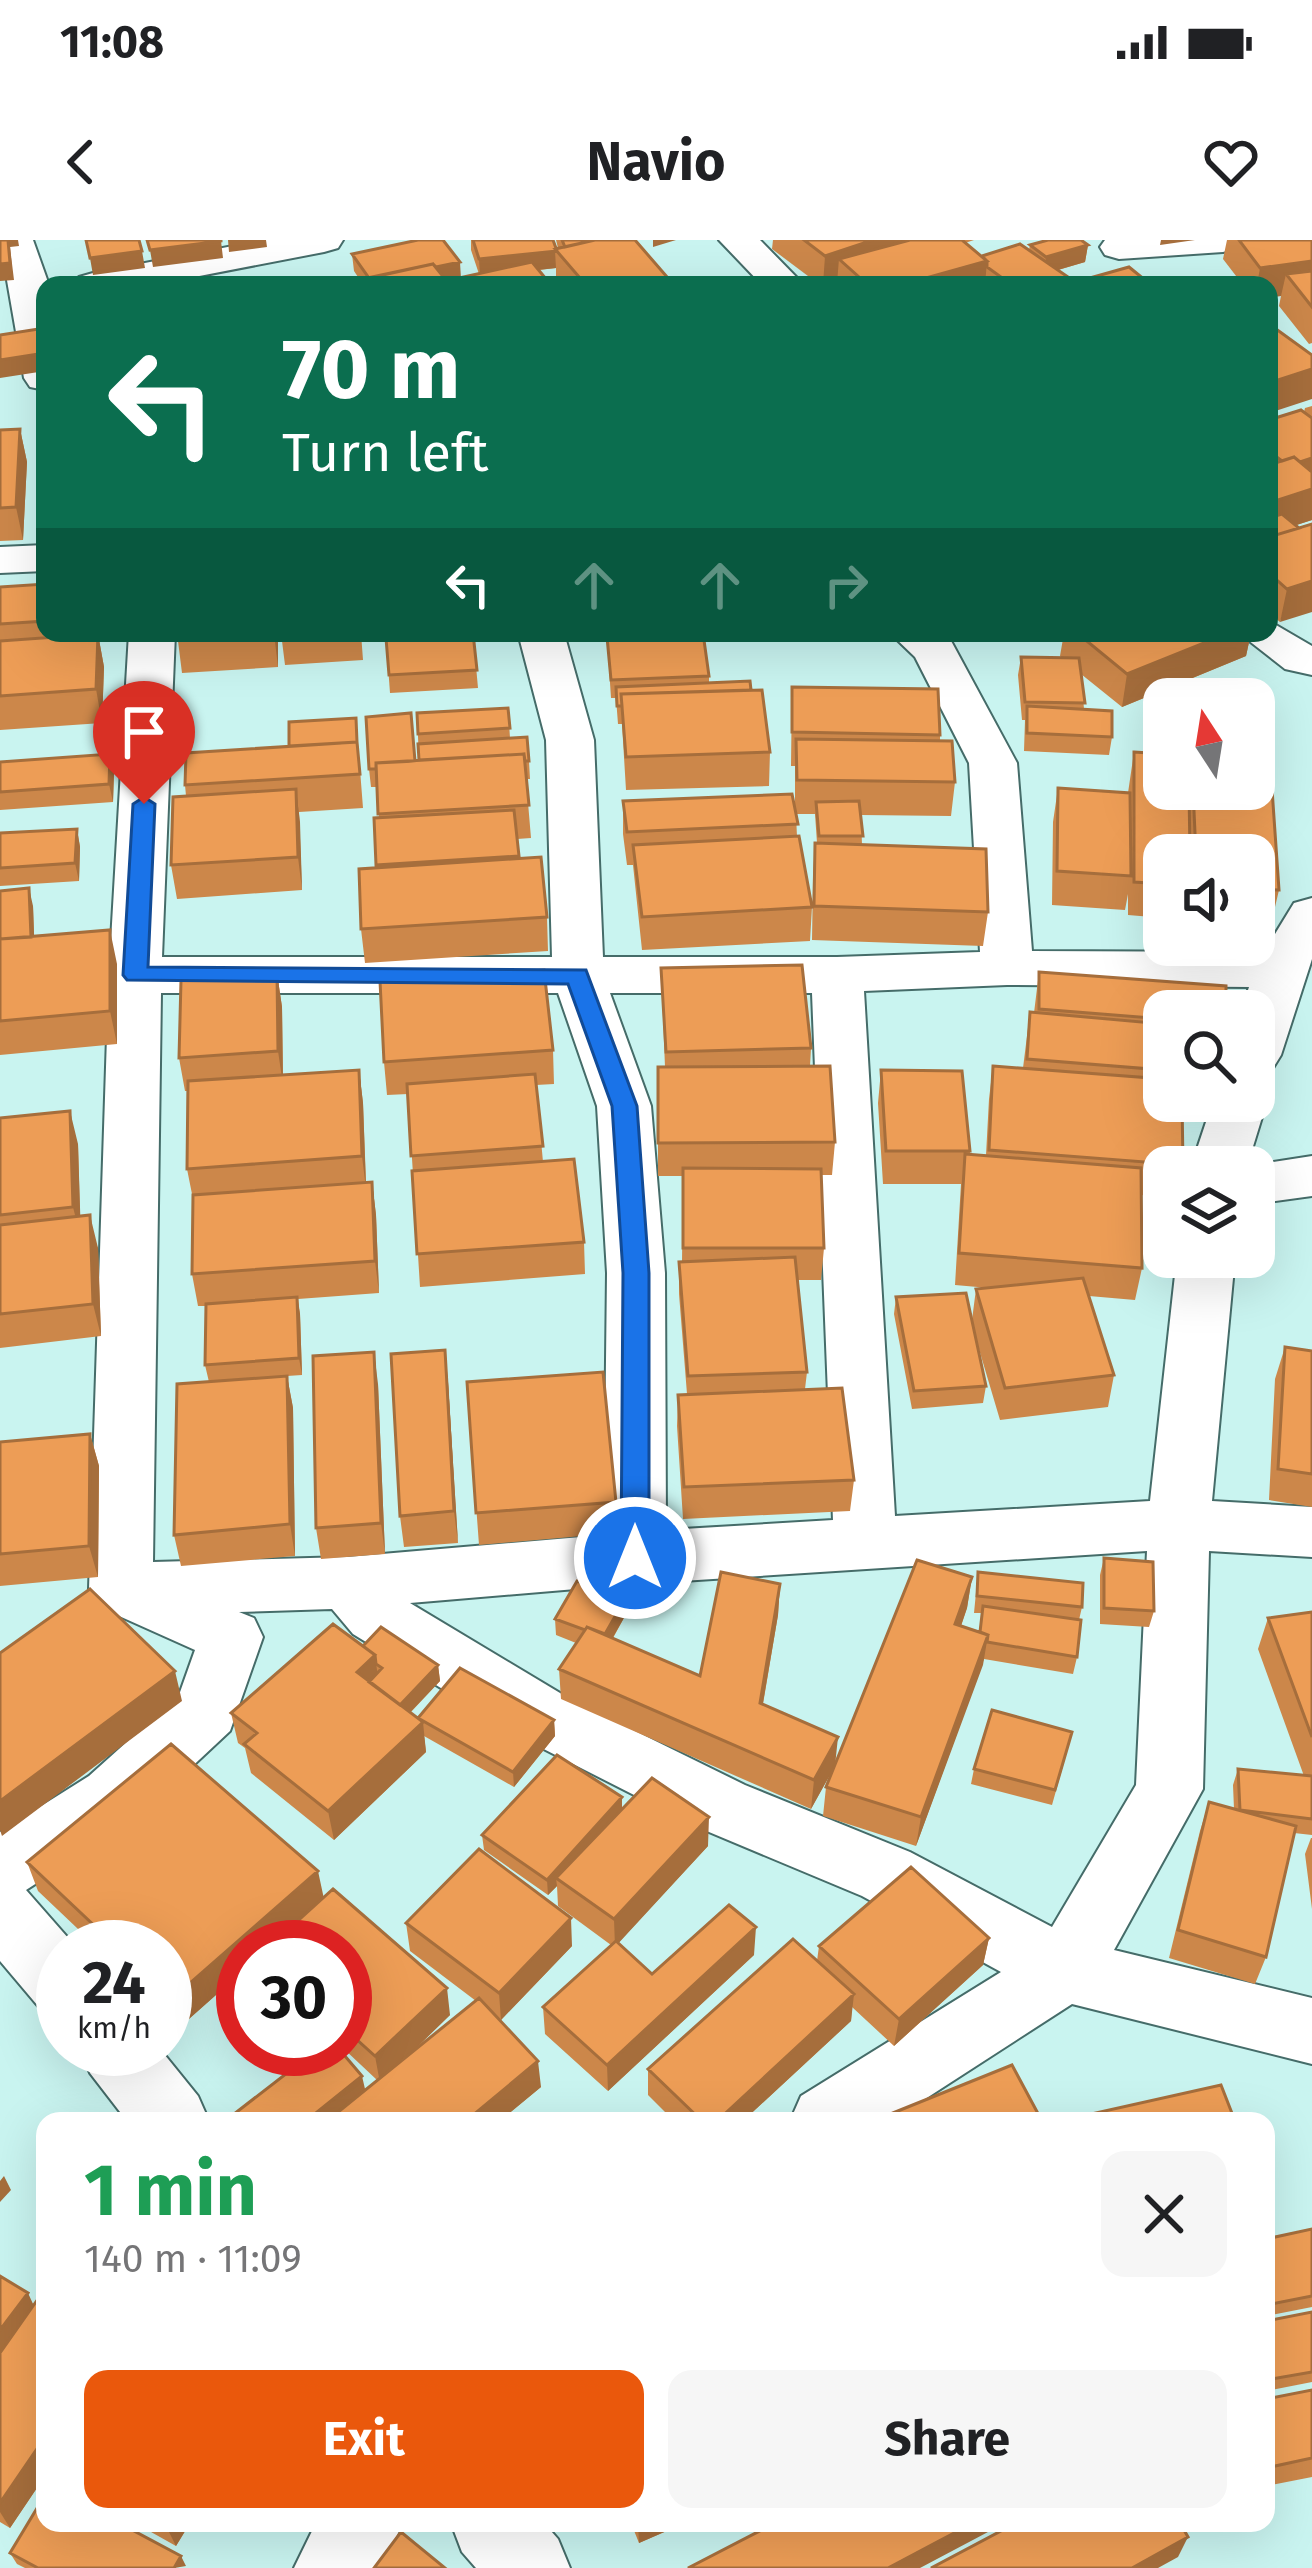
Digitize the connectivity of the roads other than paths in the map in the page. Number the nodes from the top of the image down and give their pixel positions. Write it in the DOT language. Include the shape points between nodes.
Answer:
graph roads {
  1 [pos="14,240"];
  2 [pos="324,240"];
  3 [pos="738,240"];
  4 [pos="1223,240"];
  5 [pos="1114,243"];
  6 [pos="139,276"];
  7 [pos="775,276"];
  8 [pos="1171,276"];
  9 [pos="26,299"];
  10 [pos="36,341"];
  11 [pos="36,558"];
  12 [pos="0,560"];
  13 [pos="152,642"];
  14 [pos="543,642"];
  15 [pos="924,642"];
  16 [pos="1276,642"];
  17 [pos="1312,661"];
  18 [pos="1312,915"];
  19 [pos="1007,968"];
  20 [pos="1280,970"];
  21 [pos="135,975"];
  22 [pos="838,975"];
  23 [pos="578,976"];
  24 [pos="1274,990"];
  25 [pos="1312,1176"];
  26 [pos="1275,1181"];
  27 [pos="1204,1278"];
  28 [pos="1178,1524"];
  29 [pos="1312,1532"];
  30 [pos="865,1543"];
  31 [pos="635,1558"];
  32 [pos="347,1583"];
  33 [pos="121,1588"];
  34 [pos="0,1870"];
  35 [pos="1065,1970"];
  36 [pos="1312,2031"];
  37 [pos="136,2076"];
  38 [pos="165,2112"];
  39 [pos="841,2112"];
  40 [pos="357,2532"];
  41 [pos="499,2532"];
  42 [pos="335,2568"];
  43 [pos="529,2568"];
  1 -- 9 [label="street"];
  2 -- 6 [label="street"];
  3 -- 7 [label="street"];
  4 -- 5 [label="street"];
  5 -- 8 [label="street"];
  9 -- 10 [label="street"];
  11 -- 12 [label="street"];
  13 -- 21 [label="street"];
  14 -- 23 [label="street" via="570,740"];
  15 -- 19 [label="street" via="993,763"];
  16 -- 17 [label="street"];
  18 -- 20 [label="street"];
  19 -- 20 [label="street"];
  19 -- 22 [label="street"];
  20 -- 24 [label="street"];
  21 -- 23 [label="street"];
  21 -- 33 [label="street"];
  22 -- 23 [label="street"];
  22 -- 30 [label="street"];
  23 -- 31 [label="street" via="624,1106 636,1273"];
  25 -- 26 [label="street"];
  27 -- 28 [label="street"];
  28 -- 29 [label="street"];
  28 -- 30 [label="street"];
  28 -- 35 [label="street" via="1169,1789"];
  30 -- 31 [label="street"];
  31 -- 32 [label="street"];
  32 -- 33 [label="street"];
  32 -- 35 [label="street" via="376,1616 547,1719 721,1806 886,1874"];
  33 -- 34 [label="street" via="231,1637 207,1711 113,1797"];
  35 -- 36 [label="street"];
  35 -- 39 [label="street"];
  37 -- 38 [label="street"];
  40 -- 42 [label="street"];
  41 -- 43 [label="street"];
}
